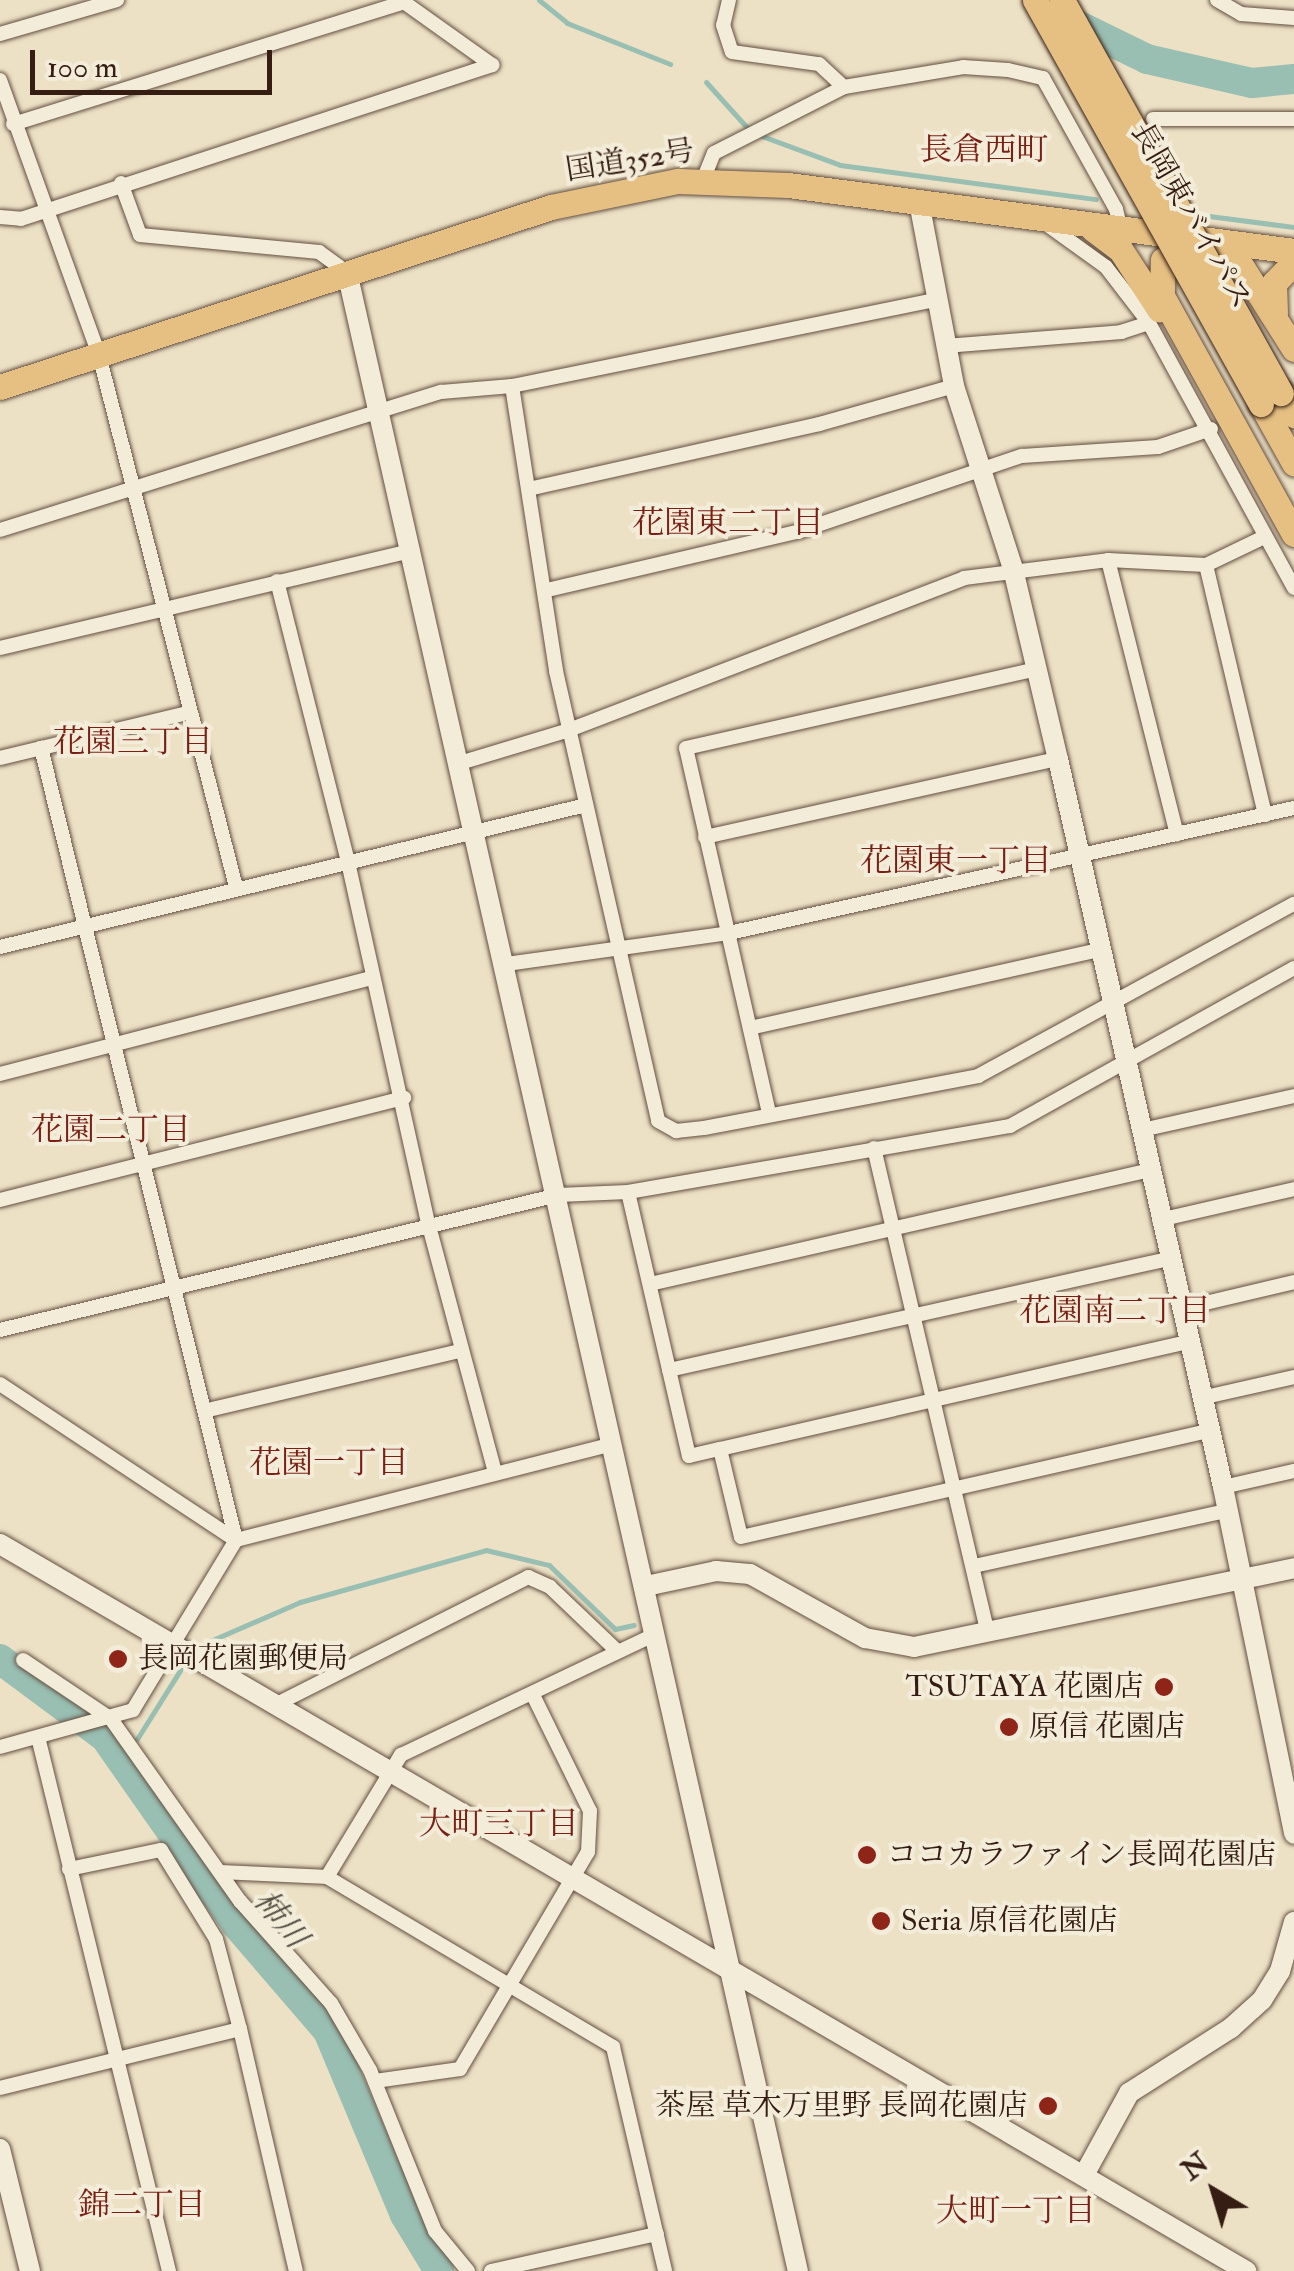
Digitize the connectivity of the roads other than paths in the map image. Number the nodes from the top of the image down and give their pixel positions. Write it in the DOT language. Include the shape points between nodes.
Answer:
graph roads {
  1 [pos="117,0"];
  2 [pos="729,0"];
  3 [pos="1035,0"];
  4 [pos="1062,0"];
  5 [pos="1217,0"];
  6 [pos="403,1"];
  7 [pos="1294,18"];
  8 [pos="0,34"];
  9 [pos="0,80"];
  10 [pos="844,86"];
  11 [pos="1086,115"];
  12 [pos="1153,119"];
  13 [pos="1068,120"];
  14 [pos="1294,120"];
  15 [pos="13,124"];
  16 [pos="703,180"];
  17 [pos="121,183"];
  18 [pos="918,202"];
  19 [pos="43,207"];
  20 [pos="0,217"];
  21 [pos="1040,219"];
  22 [pos="1090,226"];
  23 [pos="1121,230"];
  24 [pos="1215,243"];
  25 [pos="1294,250"];
  26 [pos="1294,262"];
  27 [pos="347,272"];
  28 [pos="935,300"];
  29 [pos="1149,322"];
  30 [pos="1288,338"];
  31 [pos="946,346"];
  32 [pos="99,355"];
  33 [pos="1204,381"];
  34 [pos="512,386"];
  35 [pos="954,386"];
  36 [pos="0,387"];
  37 [pos="1279,404"];
  38 [pos="381,411"];
  39 [pos="1211,429"];
  40 [pos="1294,463"];
  41 [pos="980,470"];
  42 [pos="136,488"];
  43 [pos="532,488"];
  44 [pos="0,530"];
  45 [pos="1294,534"];
  46 [pos="1262,538"];
  47 [pos="413,550"];
  48 [pos="1108,560"];
  49 [pos="1206,565"];
  50 [pos="1012,569"];
  51 [pos="277,581"];
  52 [pos="1294,588"];
  53 [pos="546,590"];
  54 [pos="161,607"];
  55 [pos="0,648"];
  56 [pos="1037,670"];
  57 [pos="188,713"];
  58 [pos="569,730"];
  59 [pos="41,748"];
  60 [pos="0,758"];
  61 [pos="1058,758"];
  62 [pos="460,763"];
  63 [pos="586,805"];
  64 [pos="1294,808"];
  65 [pos="1264,814"];
  66 [pos="476,832"];
  67 [pos="1177,834"];
  68 [pos="705,837"];
  69 [pos="1079,856"];
  70 [pos="348,862"];
  71 [pos="236,886"];
  72 [pos="1294,904"];
  73 [pos="86,926"];
  74 [pos="729,934"];
  75 [pos="0,947"];
  76 [pos="619,948"];
  77 [pos="1100,950"];
  78 [pos="506,964"];
  79 [pos="1294,968"];
  80 [pos="372,978"];
  81 [pos="1114,1006"];
  82 [pos="750,1028"];
  83 [pos="115,1046"];
  84 [pos="1126,1060"];
  85 [pos="0,1074"];
  86 [pos="1294,1096"];
  87 [pos="404,1098"];
  88 [pos="769,1113"];
  89 [pos="1142,1130"];
  90 [pos="874,1148"];
  91 [pos="146,1166"];
  92 [pos="1150,1170"];
  93 [pos="1294,1189"];
  94 [pos="628,1192"];
  95 [pos="558,1195"];
  96 [pos="0,1200"];
  97 [pos="1159,1220"];
  98 [pos="428,1226"];
  99 [pos="894,1227"];
  100 [pos="1168,1259"];
  101 [pos="1294,1282"];
  102 [pos="650,1284"];
  103 [pos="176,1287"];
  104 [pos="1180,1309"];
  105 [pos="914,1313"];
  106 [pos="0,1330"];
  107 [pos="1188,1342"];
  108 [pos="460,1351"];
  109 [pos="669,1370"];
  110 [pos="1294,1377"];
  111 [pos="0,1384"];
  112 [pos="1201,1398"];
  113 [pos="935,1400"];
  114 [pos="208,1410"];
  115 [pos="1206,1431"];
  116 [pos="612,1444"];
  117 [pos="720,1449"];
  118 [pos="1294,1471"];
  119 [pos="496,1472"];
  120 [pos="956,1487"];
  121 [pos="1223,1487"];
  122 [pos="1227,1511"];
  123 [pos="236,1540"];
  124 [pos="0,1544"];
  125 [pos="974,1566"];
  126 [pos="1294,1568"];
  127 [pos="1243,1580"];
  128 [pos="646,1586"];
  129 [pos="988,1633"];
  130 [pos="656,1634"];
  131 [pos="174,1646"];
  132 [pos="615,1650"];
  133 [pos="23,1660"];
  134 [pos="532,1693"];
  135 [pos="275,1705"];
  136 [pos="107,1720"];
  137 [pos="38,1737"];
  138 [pos="0,1747"];
  139 [pos="389,1772"];
  140 [pos="1294,1832"];
  141 [pos="69,1870"];
  142 [pos="222,1872"];
  143 [pos="327,1877"];
  144 [pos="570,1878"];
  145 [pos="1294,1922"];
  146 [pos="731,1970"];
  147 [pos="510,1984"];
  148 [pos="240,2029"];
  149 [pos="115,2056"];
  150 [pos="375,2081"];
  151 [pos="0,2088"];
  152 [pos="0,2150"];
  153 [pos="1084,2174"];
  154 [pos="657,2234"];
  155 [pos="30,2271"];
  156 [pos="169,2271"];
  157 [pos="296,2271"];
  158 [pos="468,2271"];
  159 [pos="492,2271"];
  160 [pos="665,2271"];
  161 [pos="798,2271"];
  162 [pos="1246,2271"];
  1 -- 8 [label="street"];
  2 -- 10 [label="street" via="723,25 732,52 819,64"];
  3 -- 37 [label="highway, 長岡東バイパス, bridge"];
  4 -- 37 [label="highway, 長岡東バイパス, bridge"];
  5 -- 7 [label="street" via="1241,14"];
  6 -- 15 [label="street"];
  6 -- 17 [label="street" via="492,65"];
  9 -- 15 [label="street"];
  10 -- 13 [label="street" via="962,67 1008,70 1042,78"];
  10 -- 16 [label="street" via="708,158"];
  11 -- 13 [label="street"];
  12 -- 14 [label="street"];
  13 -- 23 [label="street"];
  15 -- 19 [label="street"];
  16 -- 18 [label="highway, 国道352号"];
  16 -- 27 [label="highway, 国道352号" via="610,190"];
  17 -- 19 [label="street"];
  17 -- 27 [label="street" via="140,235 319,252"];
  18 -- 21 [label="highway, 国道352号"];
  18 -- 28 [label="street"];
  19 -- 20 [label="street" via="21,218"];
  19 -- 32 [label="street"];
  21 -- 22 [label="highway, 国道352号"];
  21 -- 29 [label="street" via="1106,267"];
  22 -- 23 [label="highway, 国道352号"];
  22 -- 33 [label="highway" via="1128,259"];
  23 -- 24 [label="highway, 国道352号"];
  24 -- 25 [label="highway, 国道352号"];
  24 -- 30 [label="highway"];
  24 -- 33 [label="highway" via="1169,252 1158,284"];
  26 -- 30 [label="highway" via="1271,293"];
  27 -- 32 [label="highway, 国道352号"];
  27 -- 38 [label="street"];
  28 -- 31 [label="street"];
  28 -- 34 [label="street"];
  29 -- 31 [label="street" via="1121,332"];
  29 -- 39 [label="street"];
  31 -- 35 [label="street"];
  32 -- 36 [label="highway, 国道352号"];
  32 -- 42 [label="street"];
  33 -- 45 [label="highway"];
  34 -- 38 [label="street" via="441,392"];
  34 -- 43 [label="street"];
  35 -- 41 [label="street"];
  35 -- 43 [label="street"];
  37 -- 40 [label="highway, 長岡東バイパス"];
  38 -- 42 [label="street"];
  38 -- 47 [label="street"];
  39 -- 41 [label="street" via="1158,447 1022,456"];
  39 -- 46 [label="street"];
  41 -- 50 [label="street"];
  41 -- 53 [label="street" via="800,531"];
  42 -- 44 [label="street"];
  42 -- 54 [label="street"];
  43 -- 53 [label="street"];
  46 -- 49 [label="street"];
  46 -- 52 [label="street"];
  47 -- 51 [label="street"];
  47 -- 62 [label="street"];
  48 -- 49 [label="street"];
  48 -- 50 [label="street"];
  48 -- 67 [label="street"];
  49 -- 65 [label="street"];
  50 -- 56 [label="street"];
  50 -- 58 [label="street" via="928,588"];
  51 -- 54 [label="street"];
  51 -- 70 [label="street"];
  53 -- 58 [label="street"];
  54 -- 55 [label="street"];
  54 -- 57 [label="street"];
  56 -- 61 [label="street"];
  56 -- 68 [label="street" via="686,748"];
  57 -- 59 [label="street"];
  57 -- 71 [label="street"];
  58 -- 62 [label="street"];
  58 -- 63 [label="street"];
  59 -- 60 [label="street"];
  59 -- 73 [label="street"];
  61 -- 68 [label="street"];
  61 -- 69 [label="street"];
  62 -- 66 [label="street"];
  63 -- 66 [label="street"];
  63 -- 76 [label="street"];
  64 -- 65 [label="street"];
  65 -- 67 [label="street"];
  66 -- 70 [label="street"];
  66 -- 78 [label="street"];
  67 -- 69 [label="street"];
  68 -- 74 [label="street"];
  69 -- 74 [label="street"];
  69 -- 77 [label="street"];
  70 -- 71 [label="street"];
  70 -- 80 [label="street"];
  71 -- 73 [label="street"];
  72 -- 81 [label="street"];
  73 -- 75 [label="street"];
  73 -- 83 [label="street"];
  74 -- 76 [label="street"];
  74 -- 82 [label="street"];
  76 -- 78 [label="street"];
  76 -- 88 [label="street" via="658,1121 676,1131"];
  77 -- 81 [label="street"];
  77 -- 82 [label="street"];
  78 -- 95 [label="street"];
  79 -- 84 [label="street"];
  80 -- 83 [label="street"];
  80 -- 87 [label="street"];
  81 -- 84 [label="street"];
  81 -- 88 [label="street" via="978,1076"];
  82 -- 88 [label="street"];
  83 -- 85 [label="street"];
  83 -- 91 [label="street"];
  84 -- 89 [label="street"];
  84 -- 90 [label="street" via="1010,1126"];
  86 -- 89 [label="street"];
  87 -- 91 [label="street"];
  87 -- 98 [label="street"];
  89 -- 92 [label="street"];
  90 -- 94 [label="street"];
  90 -- 99 [label="street"];
  91 -- 96 [label="street"];
  91 -- 103 [label="street"];
  92 -- 97 [label="street"];
  92 -- 99 [label="street"];
  93 -- 97 [label="street"];
  94 -- 95 [label="street"];
  94 -- 102 [label="street"];
  95 -- 98 [label="street"];
  95 -- 116 [label="street"];
  97 -- 100 [label="street"];
  98 -- 103 [label="street"];
  98 -- 108 [label="street"];
  99 -- 102 [label="street"];
  99 -- 105 [label="street"];
  100 -- 104 [label="street"];
  100 -- 105 [label="street"];
  101 -- 104 [label="street"];
  102 -- 109 [label="street"];
  103 -- 106 [label="street"];
  103 -- 114 [label="street"];
  104 -- 107 [label="street"];
  105 -- 109 [label="street"];
  105 -- 113 [label="street"];
  107 -- 112 [label="street"];
  107 -- 113 [label="street"];
  108 -- 114 [label="street"];
  108 -- 119 [label="street"];
  109 -- 117 [label="street" via="688,1456"];
  110 -- 112 [label="street"];
  111 -- 123 [label="street"];
  112 -- 115 [label="street"];
  113 -- 117 [label="street"];
  113 -- 120 [label="street"];
  114 -- 123 [label="street"];
  115 -- 120 [label="street"];
  115 -- 121 [label="street"];
  116 -- 119 [label="street"];
  116 -- 128 [label="street"];
  117 -- 120 [label="street" via="742,1536"];
  118 -- 121 [label="street"];
  119 -- 123 [label="street"];
  120 -- 125 [label="street"];
  121 -- 122 [label="street"];
  122 -- 125 [label="street"];
  122 -- 127 [label="street"];
  123 -- 131 [label="street"];
  124 -- 131 [label="street"];
  125 -- 129 [label="street"];
  126 -- 127 [label="street"];
  127 -- 129 [label="street"];
  127 -- 140 [label="street"];
  128 -- 129 [label="street" via="734,1571 763,1578 842,1626 890,1644 947,1643"];
  128 -- 130 [label="street"];
  130 -- 132 [label="street"];
  130 -- 146 [label="street"];
  131 -- 135 [label="street"];
  131 -- 136 [label="street" via="134,1710"];
  132 -- 134 [label="street"];
  132 -- 135 [label="street" via="550,1587 528,1577"];
  133 -- 136 [label="street"];
  134 -- 139 [label="street" via="400,1755"];
  134 -- 144 [label="street" via="590,1811 588,1852"];
  135 -- 139 [label="street"];
  136 -- 137 [label="street"];
  136 -- 142 [label="street"];
  137 -- 138 [label="street"];
  137 -- 141 [label="street"];
  139 -- 143 [label="street"];
  139 -- 144 [label="street"];
  141 -- 148 [label="street" via="161,1850 216,1939"];
  141 -- 149 [label="street"];
  142 -- 143 [label="street"];
  142 -- 150 [label="street" via="332,2003"];
  143 -- 147 [label="street"];
  144 -- 146 [label="street"];
  144 -- 147 [label="street"];
  145 -- 153 [label="street" via="1280,1971 1262,2000 1232,2028 1129,2093"];
  146 -- 153 [label="street"];
  146 -- 161 [label="street"];
  147 -- 150 [label="street" via="460,2069"];
  147 -- 154 [label="street" via="618,2054"];
  148 -- 149 [label="street"];
  148 -- 157 [label="street"];
  149 -- 151 [label="street"];
  149 -- 156 [label="street"];
  150 -- 158 [label="street" via="435,2231"];
  152 -- 155 [label="street"];
  153 -- 162 [label="street"];
  154 -- 159 [label="street"];
  154 -- 160 [label="street"];
}
